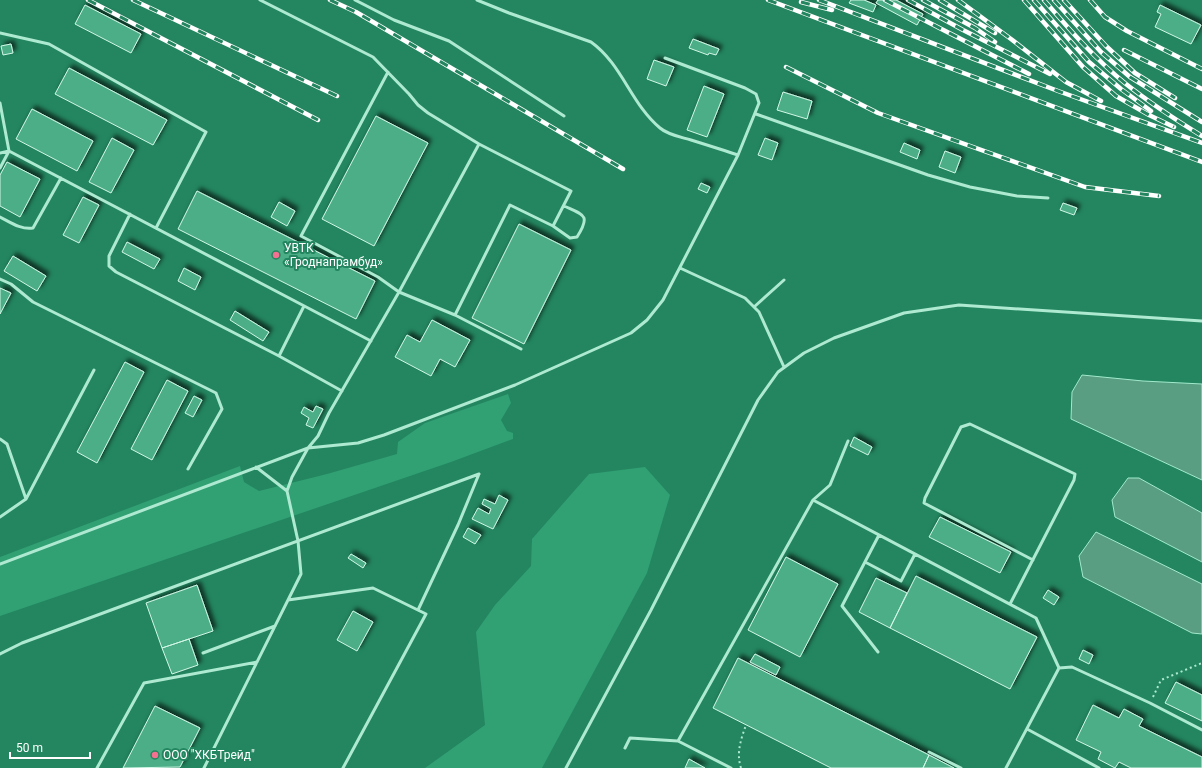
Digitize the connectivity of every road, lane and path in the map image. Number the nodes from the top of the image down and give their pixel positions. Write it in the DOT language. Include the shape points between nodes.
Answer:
graph roads {
  1 [pos="260,0"];
  2 [pos="355,0"];
  3 [pos="477,0"];
  4 [pos="0,33"];
  5 [pos="665,58"];
  6 [pos="388,72"];
  7 [pos="0,103"];
  8 [pos="756,114"];
  9 [pos="564,116"];
  10 [pos="479,144"];
  11 [pos="9,151"];
  12 [pos="0,153"];
  13 [pos="738,155"];
  14 [pos="0,168"];
  15 [pos="61,178"];
  16 [pos="1048,198"];
  17 [pos="564,206"];
  18 [pos="130,214"];
  19 [pos="0,217"];
  20 [pos="553,226"];
  21 [pos="156,228"];
  22 [pos="680,268"];
  23 [pos="0,279"];
  24 [pos="784,280"];
  25 [pos="399,292"];
  26 [pos="304,306"];
  27 [pos="754,307"];
  28 [pos="454,315"];
  29 [pos="1202,321"];
  30 [pos="371,342"];
  31 [pos="521,349"];
  32 [pos="279,356"];
  33 [pos="784,367"];
  34 [pos="94,370"];
  35 [pos="342,391"];
  36 [pos="0,439"];
  37 [pos="848,441"];
  38 [pos="308,448"];
  39 [pos="256,467"];
  40 [pos="188,469"];
  41 [pos="287,491"];
  42 [pos="26,499"];
  43 [pos="813,500"];
  44 [pos="2,514"];
  45 [pos="0,517"];
  46 [pos="879,535"];
  47 [pos="298,541"];
  48 [pos="915,554"];
  49 [pos="1033,560"];
  50 [pos="865,562"];
  51 [pos="0,564"];
  52 [pos="288,600"];
  53 [pos="1010,604"];
  54 [pos="418,610"];
  55 [pos="275,626"];
  56 [pos="878,652"];
  57 [pos="203,653"];
  58 [pos="0,654"];
  59 [pos="256,662"];
  60 [pos="1202,664"];
  61 [pos="1059,668"];
  62 [pos="1150,703"];
  63 [pos="746,725"];
  64 [pos="1027,729"];
  65 [pos="1202,730"];
  66 [pos="678,741"];
  67 [pos="625,748"];
  68 [pos="929,752"];
  69 [pos="97,768"];
  70 [pos="204,768"];
  71 [pos="343,768"];
  72 [pos="566,768"];
  73 [pos="731,768"];
  74 [pos="741,768"];
  75 [pos="961,768"];
  76 [pos="1006,768"];
  77 [pos="1099,768"];
  1 -- 6 [label="lane" via="373,58"];
  2 -- 9 [label="lane" via="394,20 449,42"];
  3 -- 13 [label="lane" via="591,42 611,60 647,114 660,128 671,134"];
  4 -- 21 [label="lane" via="49,44 206,132"];
  5 -- 8 [label="lane" via="756,94 759,103"];
  6 -- 10 [label="lane" via="428,113"];
  6 -- 25 [label="lane" via="301,236 378,277"];
  7 -- 11 [label="lane"];
  8 -- 13 [label="lane"];
  8 -- 16 [label="lane" via="928,175 1016,196"];
  10 -- 17 [label="lane" via="571,191"];
  10 -- 25 [label="lane"];
  11 -- 12 [label="lane"];
  11 -- 14 [label="lane"];
  11 -- 15 [label="lane"];
  13 -- 22 [label="lane"];
  15 -- 18 [label="lane"];
  15 -- 19 [label="lane" via="33,228 23,228"];
  17 -- 20 [label="lane"];
  17 -- 20 [label="lane" via="581,214 585,219 584,226 577,237 570,238"];
  18 -- 21 [label="lane"];
  18 -- 32 [label="lane" via="109,256 109,266 116,272"];
  20 -- 28 [label="lane" via="510,205"];
  21 -- 26 [label="lane"];
  22 -- 27 [label="lane" via="745,298"];
  22 -- 38 [label="lane" via="663,300 647,320 631,333 515,385 384,435 358,443"];
  23 -- 40 [label="lane" via="11,284 33,302 216,393 222,409"];
  24 -- 27 [label="lane"];
  25 -- 28 [label="lane"];
  25 -- 30 [label="lane"];
  26 -- 30 [label="lane"];
  26 -- 32 [label="lane"];
  27 -- 33 [label="lane" via="759,312"];
  28 -- 31 [label="lane"];
  29 -- 33 [label="lane" via="959,305 904,313 855,330 804,353"];
  30 -- 35 [label="lane"];
  32 -- 35 [label="lane"];
  33 -- 72 [label="lane" via="758,400 651,610"];
  34 -- 42 [label="lane"];
  35 -- 38 [label="lane" via="318,436"];
  36 -- 42 [label="lane" via="7,444"];
  37 -- 43 [label="lane" via="830,485"];
  38 -- 39 [label="lane"];
  38 -- 41 [label="lane"];
  39 -- 41 [label="lane"];
  39 -- 51 [label="lane"];
  41 -- 47 [label="lane"];
  42 -- 44 [label="lane"];
  43 -- 46 [label="lane"];
  43 -- 66 [label="lane"];
  44 -- 45 [label="lane"];
  46 -- 48 [label="lane"];
  46 -- 50 [label="lane"];
  47 -- 52 [label="lane" via="301,574"];
  47 -- 54 [label="lane" via="479,474"];
  47 -- 58 [label="lane" via="22,643"];
  48 -- 50 [label="lane" via="901,581"];
  48 -- 53 [label="lane"];
  49 -- 53 [label="lane" via="924,503 961,427 970,424 1075,474 1074,480 1039,549 1013,597"];
  50 -- 56 [label="lane" via="842,606"];
  52 -- 54 [label="lane" via="374,588"];
  52 -- 55 [label="lane"];
  53 -- 61 [label="lane" via="1036,618"];
  54 -- 71 [label="lane" via="426,614"];
  55 -- 57 [label="lane"];
  55 -- 59 [label="lane"];
  59 -- 69 [label="lane" via="144,683"];
  59 -- 70 [label="lane"];
  60 -- 62 [label="path" via="1161,680"];
  61 -- 62 [label="lane" via="1072,667"];
  61 -- 64 [label="lane"];
  62 -- 65 [label="lane"];
  63 -- 74 [label="path" via="740,740"];
  64 -- 76 [label="lane"];
  64 -- 77 [label="lane"];
  66 -- 67 [label="lane" via="630,738"];
  66 -- 73 [label="lane"];
  68 -- 75 [label="lane"];
}
